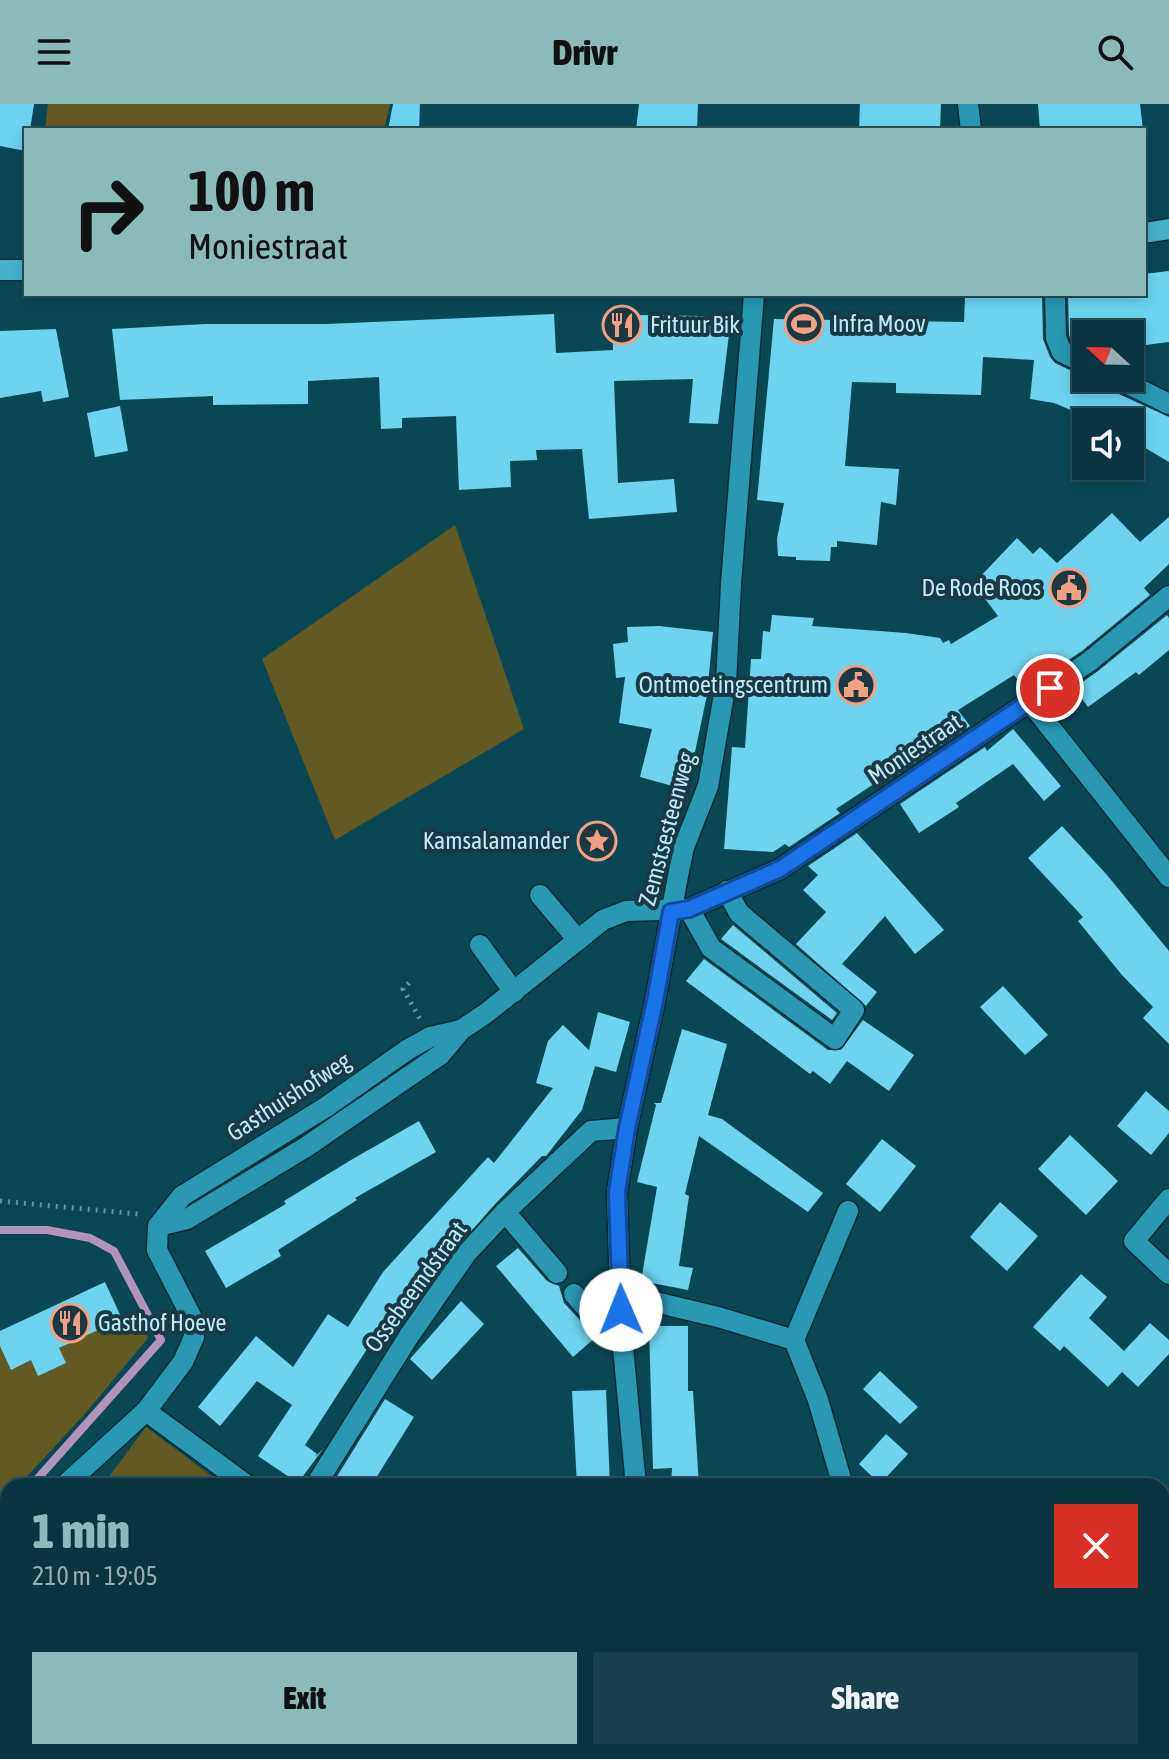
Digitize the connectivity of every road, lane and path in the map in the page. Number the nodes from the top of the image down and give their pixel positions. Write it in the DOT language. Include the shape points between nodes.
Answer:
graph roads {
  1 [pos="968,104"];
  2 [pos="971,128"];
  3 [pos="1169,229"];
  4 [pos="1146,233"];
  5 [pos="0,270"];
  6 [pos="24,270"];
  7 [pos="754,296"];
  8 [pos="1055,296"];
  9 [pos="1072,357"];
  10 [pos="1144,392"];
  11 [pos="1169,404"];
  12 [pos="1169,596"];
  13 [pos="1030,702"];
  14 [pos="1169,877"];
  15 [pos="727,891"];
  16 [pos="540,895"];
  17 [pos="680,910"];
  18 [pos="578,940"];
  19 [pos="480,945"];
  20 [pos="409,983"];
  21 [pos="514,992"];
  22 [pos="461,1030"];
  23 [pos="430,1037"];
  24 [pos="373,1074"];
  25 [pos="385,1093"];
  26 [pos="627,1128"];
  27 [pos="288,1130"];
  28 [pos="300,1150"];
  29 [pos="206,1181"];
  30 [pos="1169,1199"];
  31 [pos="0,1201"];
  32 [pos="216,1201"];
  33 [pos="848,1211"];
  34 [pos="505,1212"];
  35 [pos="158,1226"];
  36 [pos="557,1273"];
  37 [pos="1169,1274"];
  38 [pos="574,1294"];
  39 [pos="621,1294"];
  40 [pos="621,1326"];
  41 [pos="794,1340"];
  42 [pos="146,1411"];
  43 [pos="73,1478"];
  44 [pos="237,1478"];
  45 [pos="320,1478"];
  46 [pos="635,1478"];
  47 [pos="841,1478"];
  1 -- 2 [label="street"];
  3 -- 4 [label="main road"];
  5 -- 6 [label="main road"];
  7 -- 17 [label="street, Zemstsesteenweg" via="726,683 708,786 684,847"];
  8 -- 9 [label="street" via="1056,338 1062,352"];
  10 -- 11 [label="street"];
  12 -- 13 [label="street, Moniestraat"];
  13 -- 14 [label="street"];
  13 -- 15 [label="street, Moniestraat" via="780,869"];
  15 -- 17 [label="street, Moniestraat"];
  15 -- 17 [label="street" via="739,913 854,1010 835,1039 711,948"];
  16 -- 18 [label="street"];
  17 -- 18 [label="street, Gasthuishofweg" via="626,911 603,920"];
  17 -- 26 [label="street, Zemstsesteenweg"];
  18 -- 21 [label="street, Gasthuishofweg"];
  19 -- 21 [label="street"];
  20 -- 23 [label="path" via="403,989"];
  21 -- 22 [label="street, Gasthuishofweg"];
  22 -- 23 [label="street, Gasthuishofweg"];
  22 -- 25 [label="street, Gasthuishofweg" via="440,1055"];
  23 -- 24 [label="street, Gasthuishofweg"];
  24 -- 25 [label="street"];
  24 -- 27 [label="street, Gasthuishofweg"];
  25 -- 28 [label="street, Gasthuishofweg"];
  26 -- 34 [label="street, Ossebeemdstraat" via="591,1131"];
  26 -- 39 [label="street, Zemstsesteenweg" via="617,1192"];
  27 -- 28 [label="street"];
  27 -- 29 [label="street, Gasthuishofweg"];
  28 -- 32 [label="street, Gasthuishofweg"];
  29 -- 32 [label="street"];
  29 -- 35 [label="street, Gasthuishofweg" via="182,1196"];
  30 -- 37 [label="street" via="1134,1241"];
  31 -- 35 [label="path" via="137,1213"];
  32 -- 35 [label="street, Gasthuishofweg" via="187,1219"];
  33 -- 41 [label="street"];
  34 -- 36 [label="street"];
  34 -- 45 [label="street, Ossebeemdstraat" via="466,1254"];
  35 -- 42 [label="street" via="157,1250 193,1320 194,1337 183,1362"];
  38 -- 40 [label="street" via="601,1325"];
  39 -- 40 [label="street, Zemstsesteenweg"];
  39 -- 41 [label="street"];
  40 -- 46 [label="street, Zemstsesteenweg"];
  41 -- 47 [label="street"];
  42 -- 43 [label="street"];
  42 -- 44 [label="street"];
}
